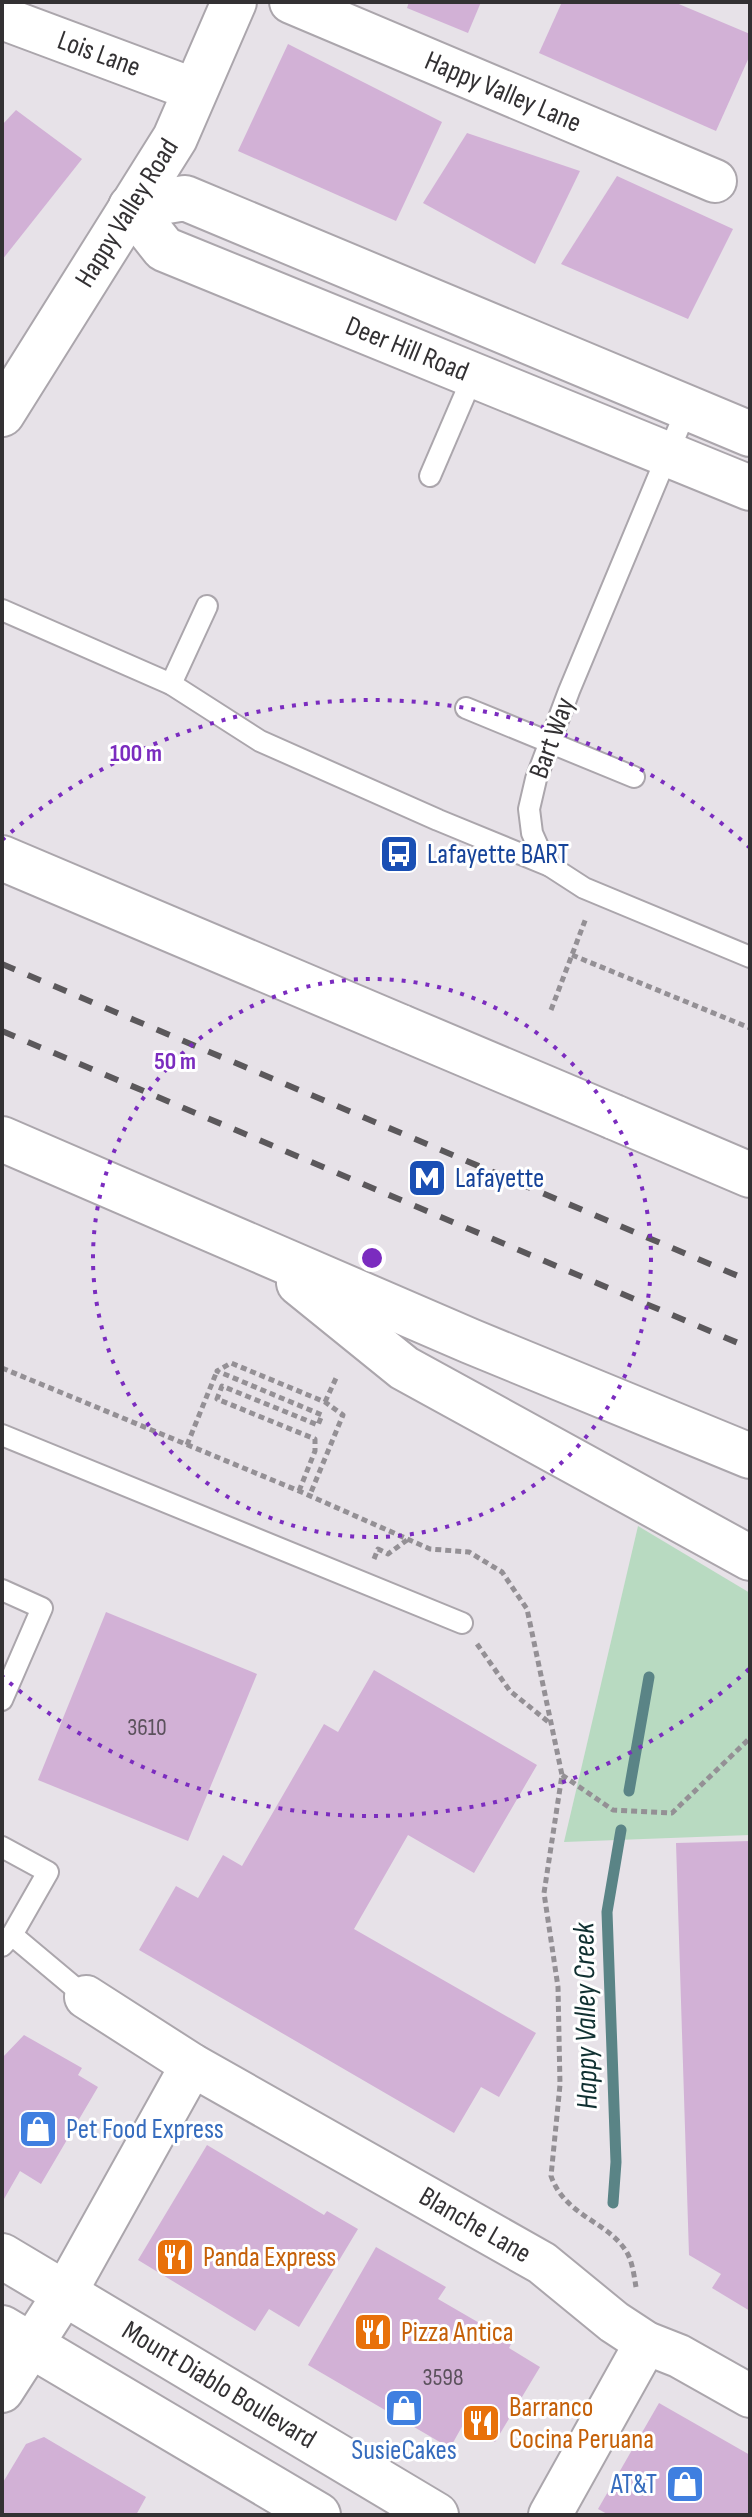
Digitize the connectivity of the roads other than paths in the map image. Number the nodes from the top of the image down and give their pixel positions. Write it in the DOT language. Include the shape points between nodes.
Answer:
graph roads {
  1 [pos="234,2"];
  2 [pos="291,2"];
  3 [pos="2,18"];
  4 [pos="195,90"];
  5 [pos="715,181"];
  6 [pos="185,198"];
  7 [pos="131,207"];
  8 [pos="473,376"];
  9 [pos="8,391"];
  10 [pos="687,408"];
  11 [pos="750,434"];
  12 [pos="670,454"];
  13 [pos="430,476"];
  14 [pos="750,488"];
  15 [pos="207,606"];
  16 [pos="2,610"];
  17 [pos="171,684"];
  18 [pos="466,708"];
  19 [pos="550,742"];
  20 [pos="634,777"];
  21 [pos="2,858"];
  22 [pos="550,866"];
  23 [pos="750,957"];
  24 [pos="2,1139"];
  25 [pos="750,1175"];
  26 [pos="253,1246"];
  27 [pos="2,1435"];
  28 [pos="750,1456"];
  29 [pos="750,1558"];
  30 [pos="2,1590"];
  31 [pos="462,1623"];
  32 [pos="2,1700"];
  33 [pos="2,1847"];
  34 [pos="7,1941"];
  35 [pos="86,1997"];
  36 [pos="192,2065"];
  37 [pos="2,2256"];
  38 [pos="65,2293"];
  39 [pos="2,2299"];
  40 [pos="17,2336"];
  41 [pos="646,2343"];
  42 [pos="2,2391"];
  43 [pos="236,2395"];
  44 [pos="750,2396"];
  45 [pos="318,2515"];
  46 [pos="436,2515"];
  47 [pos="550,2515"];
  1 -- 4 [label="main road, Happy Valley Road"];
  2 -- 5 [label="street, Happy Valley Lane"];
  3 -- 4 [label="street, Lois Lane"];
  4 -- 7 [label="main road, Happy Valley Road" via="175,138"];
  6 -- 7 [label="main road"];
  6 -- 10 [label="main road, Deer Hill Road"];
  6 -- 11 [label="main road, Deer Hill Road"];
  7 -- 8 [label="main road, Deer Hill Road" via="164,249"];
  7 -- 9 [label="main road, Happy Valley Road"];
  8 -- 12 [label="main road, Deer Hill Road"];
  8 -- 13 [label="lane"];
  10 -- 11 [label="main road, Deer Hill Road"];
  10 -- 12 [label="lane, Bart Way"];
  12 -- 14 [label="main road, Deer Hill Road"];
  12 -- 19 [label="lane, Bart Way"];
  15 -- 17 [label="lane"];
  16 -- 17 [label="lane"];
  17 -- 22 [label="lane" via="260,741"];
  18 -- 19 [label="lane"];
  19 -- 20 [label="lane"];
  19 -- 22 [label="lane, Bart Way" via="529,809 532,833"];
  21 -- 25 [label="main road, bridge"];
  22 -- 23 [label="lane" via="594,894"];
  24 -- 26 [label="main road"];
  26 -- 28 [label="main road"];
  26 -- 29 [label="main road" via="404,1368"];
  27 -- 31 [label="lane"];
  30 -- 32 [label="lane" via="42,1608"];
  33 -- 34 [label="lane" via="48,1872"];
  34 -- 35 [label="lane"];
  35 -- 36 [label="street, Blanche Lane"];
  36 -- 38 [label="street"];
  36 -- 41 [label="street, Blanche Lane" via="542,2263"];
  37 -- 38 [label="main road, Mount Diablo Boulevard"];
  38 -- 39 [label="main road" via="40,2313"];
  38 -- 40 [label="street"];
  38 -- 43 [label="main road, Mount Diablo Boulevard"];
  40 -- 42 [label="street"];
  40 -- 43 [label="main road" via="84,2342 199,2403 216,2404"];
  40 -- 45 [label="main road"];
  41 -- 44 [label="street, Blanche Lane"];
  41 -- 47 [label="street"];
  43 -- 46 [label="main road, Mount Diablo Boulevard"];
}
